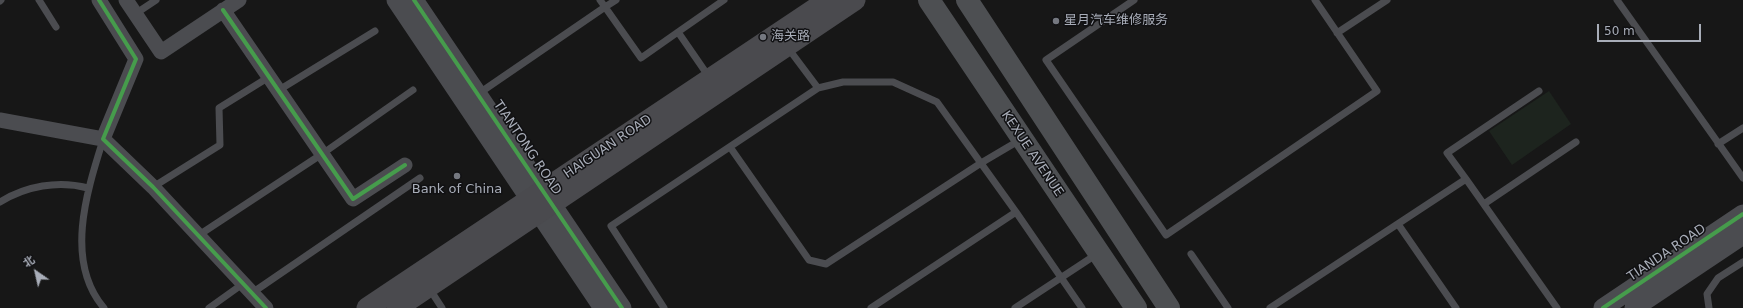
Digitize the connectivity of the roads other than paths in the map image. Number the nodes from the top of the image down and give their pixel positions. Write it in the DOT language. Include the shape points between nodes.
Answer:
graph roads {
  1 [pos="39,0"];
  2 [pos="99,0"];
  3 [pos="126,0"];
  4 [pos="156,0"];
  5 [pos="239,0"];
  6 [pos="396,0"];
  7 [pos="414,0"];
  8 [pos="600,0"];
  9 [pos="616,0"];
  10 [pos="724,0"];
  11 [pos="828,0"];
  12 [pos="855,0"];
  13 [pos="929,0"];
  14 [pos="967,0"];
  15 [pos="1134,0"];
  16 [pos="1315,0"];
  17 [pos="1387,0"];
  18 [pos="1617,0"];
  19 [pos="605,7"];
  20 [pos="224,10"];
  21 [pos="135,14"];
  22 [pos="56,27"];
  23 [pos="375,31"];
  24 [pos="678,32"];
  25 [pos="1337,33"];
  26 [pos="787,46"];
  27 [pos="269,76"];
  28 [pos="710,79"];
  29 [pos="818,88"];
  30 [pos="279,90"];
  31 [pos="413,90"];
  32 [pos="1539,91"];
  33 [pos="477,94"];
  34 [pos="0,120"];
  35 [pos="1743,128"];
  36 [pos="103,139"];
  37 [pos="1022,139"];
  38 [pos="1576,142"];
  39 [pos="1718,144"];
  40 [pos="730,147"];
  41 [pos="322,154"];
  42 [pos="981,164"];
  43 [pos="405,165"];
  44 [pos="420,178"];
  45 [pos="1743,178"];
  46 [pos="1466,179"];
  47 [pos="153,187"];
  48 [pos="88,188"];
  49 [pos="0,202"];
  50 [pos="541,202"];
  51 [pos="1484,204"];
  52 [pos="1016,212"];
  53 [pos="1743,214"];
  54 [pos="1398,224"];
  55 [pos="199,235"];
  56 [pos="1743,235"];
  57 [pos="1098,253"];
  58 [pos="1191,254"];
  59 [pos="1743,262"];
  60 [pos="1062,277"];
  61 [pos="428,287"];
  62 [pos="248,288"];
  63 [pos="104,308"];
  64 [pos="209,308"];
  65 [pos="266,308"];
  66 [pos="368,308"];
  67 [pos="396,308"];
  68 [pos="442,308"];
  69 [pos="603,308"];
  70 [pos="622,308"];
  71 [pos="664,308"];
  72 [pos="871,308"];
  73 [pos="1015,308"];
  74 [pos="1082,308"];
  75 [pos="1136,308"];
  76 [pos="1169,308"];
  77 [pos="1228,308"];
  78 [pos="1270,308"];
  79 [pos="1456,308"];
  80 [pos="1557,308"];
  81 [pos="1603,308"];
  82 [pos="1634,308"];
  83 [pos="1708,308"];
  1 -- 22 [label="lane"];
  2 -- 36 [label="street" via="136,59"];
  3 -- 21 [label="street"];
  4 -- 21 [label="lane"];
  5 -- 20 [label="street"];
  6 -- 50 [label="street, TIANTONG ROAD"];
  7 -- 33 [label="street, TIANTONG ROAD"];
  8 -- 19 [label="lane"];
  9 -- 19 [label="lane"];
  10 -- 24 [label="lane"];
  11 -- 28 [label="main road, HAIGUAN ROAD"];
  12 -- 26 [label="main road, HAIGUAN ROAD"];
  13 -- 37 [label="main road, KEXUE AVENUE"];
  14 -- 76 [label="main road"];
  15 -- 25 [label="lane" via="1046,60 1166,235 1377,91"];
  16 -- 25 [label="lane"];
  17 -- 25 [label="lane"];
  18 -- 39 [label="lane"];
  19 -- 24 [label="lane" via="641,58"];
  19 -- 33 [label="lane"];
  20 -- 21 [label="street" via="161,52"];
  20 -- 27 [label="street"];
  23 -- 30 [label="lane"];
  24 -- 28 [label="lane"];
  26 -- 29 [label="lane"];
  26 -- 50 [label="main road, HAIGUAN ROAD"];
  27 -- 30 [label="street"];
  27 -- 47 [label="lane" via="219,108 220,146"];
  28 -- 50 [label="main road, HAIGUAN ROAD"];
  29 -- 40 [label="lane"];
  29 -- 42 [label="lane" via="843,82 893,82 937,102"];
  30 -- 41 [label="street"];
  31 -- 41 [label="lane"];
  32 -- 46 [label="lane" via="1447,153"];
  33 -- 50 [label="street, TIANTONG ROAD"];
  34 -- 36 [label="street"];
  35 -- 39 [label="lane"];
  36 -- 47 [label="street"];
  36 -- 48 [label="lane"];
  37 -- 42 [label="lane"];
  37 -- 57 [label="main road, KEXUE AVENUE"];
  38 -- 51 [label="lane"];
  39 -- 45 [label="lane"];
  40 -- 42 [label="lane" via="809,260 826,264"];
  40 -- 71 [label="lane" via="611,226"];
  41 -- 43 [label="street" via="353,199"];
  41 -- 55 [label="lane"];
  42 -- 52 [label="lane"];
  44 -- 62 [label="lane"];
  46 -- 51 [label="lane"];
  46 -- 54 [label="lane"];
  47 -- 55 [label="street"];
  48 -- 49 [label="lane" via="72,183 44,185 13,194"];
  48 -- 63 [label="lane" via="82,220 82,265 98,302"];
  50 -- 61 [label="main road, HAIGUAN ROAD"];
  50 -- 66 [label="main road, HAIGUAN ROAD"];
  50 -- 69 [label="street, TIANTONG ROAD"];
  50 -- 70 [label="street, TIANTONG ROAD"];
  51 -- 80 [label="lane"];
  52 -- 60 [label="lane"];
  52 -- 72 [label="lane"];
  53 -- 81 [label="street, TIANDA ROAD"];
  54 -- 78 [label="lane"];
  54 -- 79 [label="lane"];
  55 -- 62 [label="street"];
  56 -- 82 [label="street, TIANDA ROAD"];
  57 -- 60 [label="lane"];
  57 -- 75 [label="main road, KEXUE AVENUE"];
  58 -- 77 [label="lane"];
  59 -- 83 [label="lane" via="1718,278 1707,294"];
  60 -- 73 [label="lane"];
  60 -- 74 [label="lane"];
  61 -- 67 [label="main road, HAIGUAN ROAD"];
  61 -- 68 [label="lane"];
  62 -- 64 [label="lane"];
  62 -- 65 [label="street"];
}
